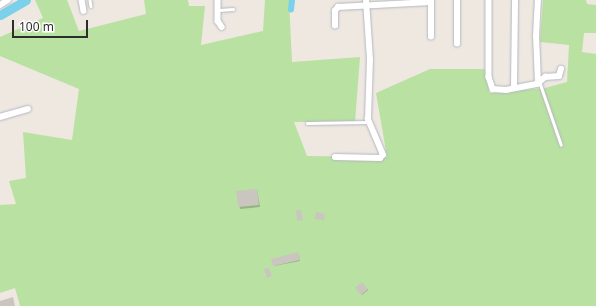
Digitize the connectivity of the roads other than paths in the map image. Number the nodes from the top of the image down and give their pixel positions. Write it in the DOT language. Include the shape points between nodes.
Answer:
graph roads {
  1 [pos="8,0"];
  2 [pos="82,0"];
  3 [pos="90,0"];
  4 [pos="218,0"];
  5 [pos="457,0"];
  6 [pos="489,0"];
  7 [pos="515,0"];
  8 [pos="538,0"];
  9 [pos="431,1"];
  10 [pos="367,3"];
  11 [pos="0,5"];
  12 [pos="91,6"];
  13 [pos="233,9"];
  14 [pos="219,10"];
  15 [pos="84,11"];
  16 [pos="335,26"];
  17 [pos="222,27"];
  18 [pos="431,37"];
  19 [pos="457,44"];
  20 [pos="561,69"];
  21 [pos="539,83"];
  22 [pos="514,87"];
  23 [pos="28,109"];
  24 [pos="0,117"];
  25 [pos="368,121"];
  26 [pos="307,123"];
  27 [pos="561,144"];
  28 [pos="335,157"];
  1 -- 11 [label="street"];
  2 -- 15 [label="street"];
  3 -- 12 [label="lane"];
  4 -- 14 [label="street"];
  5 -- 19 [label="street"];
  6 -- 22 [label="street" via="490,86 496,90"];
  7 -- 22 [label="street"];
  8 -- 21 [label="street"];
  9 -- 10 [label="street"];
  9 -- 18 [label="street"];
  10 -- 16 [label="street" via="337,8"];
  10 -- 25 [label="street" via="370,60"];
  13 -- 14 [label="lane"];
  14 -- 17 [label="street" via="218,22"];
  20 -- 21 [label="street" via="559,76 545,77"];
  21 -- 22 [label="street"];
  21 -- 27 [label="lane"];
  23 -- 24 [label="street"];
  25 -- 26 [label="lane"];
  25 -- 28 [label="street" via="382,156"];
}
